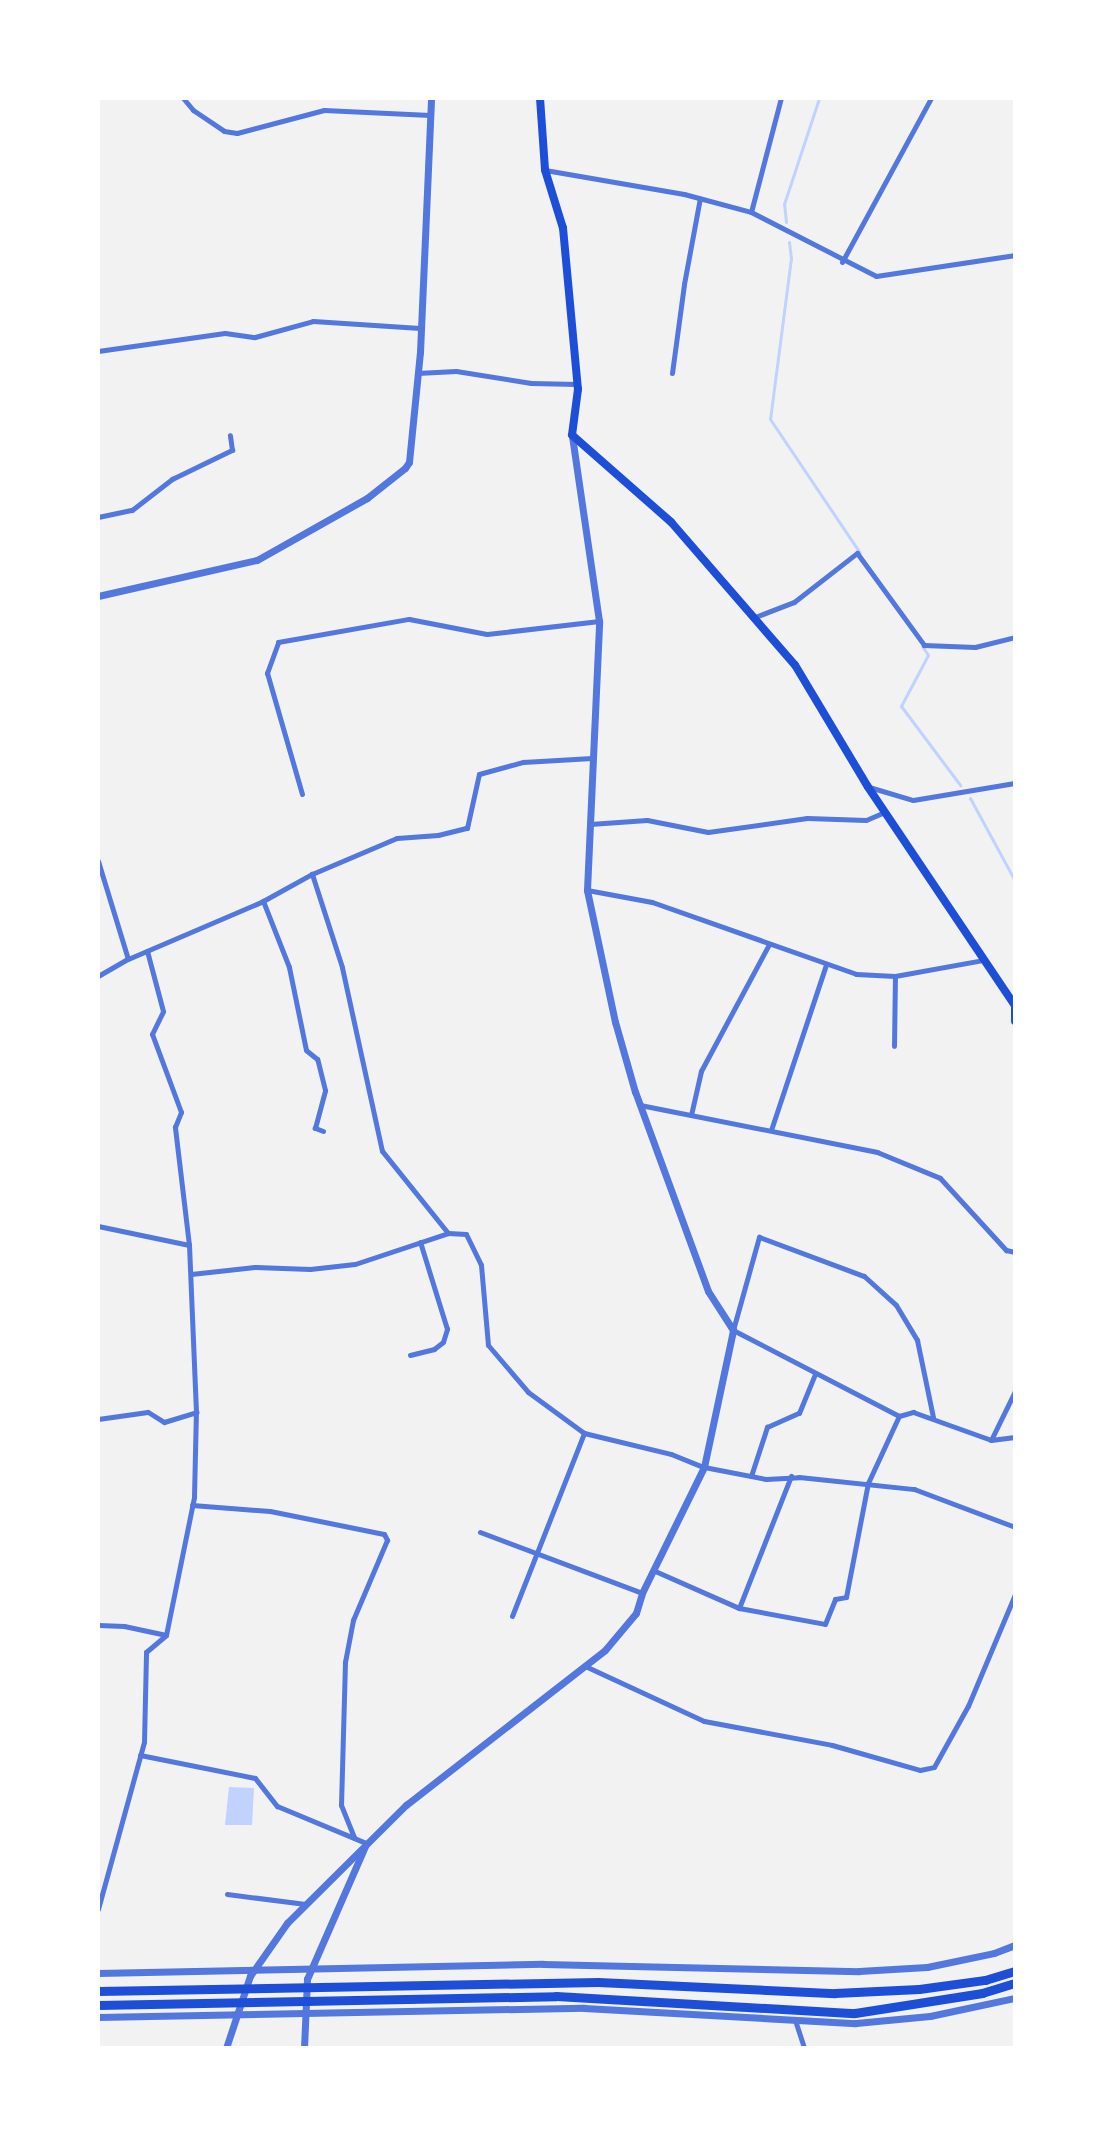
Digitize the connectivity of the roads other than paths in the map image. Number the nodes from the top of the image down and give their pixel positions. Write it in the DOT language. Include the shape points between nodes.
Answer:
graph roads {
  1 [pos="183,98"];
  2 [pos="431,98"];
  3 [pos="540,98"];
  4 [pos="781,98"];
  5 [pos="931,98"];
  6 [pos="430,115"];
  7 [pos="545,170"];
  8 [pos="700,198"];
  9 [pos="751,212"];
  10 [pos="1015,255"];
  11 [pos="842,262"];
  12 [pos="420,328"];
  13 [pos="98,351"];
  14 [pos="417,373"];
  15 [pos="672,373"];
  16 [pos="578,384"];
  17 [pos="230,435"];
  18 [pos="572,435"];
  19 [pos="98,517"];
  20 [pos="98,596"];
  21 [pos="754,618"];
  22 [pos="599,621"];
  23 [pos="1015,637"];
  24 [pos="592,758"];
  25 [pos="1015,783"];
  26 [pos="868,787"];
  27 [pos="302,794"];
  28 [pos="885,812"];
  29 [pos="589,824"];
  30 [pos="98,861"];
  31 [pos="312,874"];
  32 [pos="587,890"];
  33 [pos="263,901"];
  34 [pos="769,944"];
  35 [pos="147,951"];
  36 [pos="128,959"];
  37 [pos="984,960"];
  38 [pos="826,965"];
  39 [pos="98,976"];
  40 [pos="895,976"];
  41 [pos="1015,1006"];
  42 [pos="1015,1021"];
  43 [pos="894,1046"];
  44 [pos="640,1105"];
  45 [pos="691,1115"];
  46 [pos="771,1130"];
  47 [pos="323,1131"];
  48 [pos="98,1226"];
  49 [pos="448,1233"];
  50 [pos="420,1242"];
  51 [pos="189,1245"];
  52 [pos="1015,1252"];
  53 [pos="191,1274"];
  54 [pos="733,1330"];
  55 [pos="410,1355"];
  56 [pos="815,1374"];
  57 [pos="1015,1391"];
  58 [pos="196,1412"];
  59 [pos="899,1416"];
  60 [pos="933,1417"];
  61 [pos="98,1419"];
  62 [pos="584,1433"];
  63 [pos="1015,1437"];
  64 [pos="991,1440"];
  65 [pos="704,1467"];
  66 [pos="751,1476"];
  67 [pos="791,1476"];
  68 [pos="868,1483"];
  69 [pos="192,1505"];
  70 [pos="1015,1527"];
  71 [pos="480,1532"];
  72 [pos="537,1554"];
  73 [pos="655,1571"];
  74 [pos="642,1593"];
  75 [pos="1015,1594"];
  76 [pos="739,1608"];
  77 [pos="512,1616"];
  78 [pos="98,1625"];
  79 [pos="166,1635"];
  80 [pos="585,1666"];
  81 [pos="140,1755"];
  82 [pos="354,1838"];
  83 [pos="366,1843"];
  84 [pos="227,1894"];
  85 [pos="305,1904"];
  86 [pos="98,1909"];
  87 [pos="1015,1945"];
  88 [pos="312,1968"];
  89 [pos="254,1971"];
  90 [pos="1015,1971"];
  91 [pos="98,1973"];
  92 [pos="1015,1983"];
  93 [pos="306,1988"];
  94 [pos="98,1991"];
  95 [pos="1015,1998"];
  96 [pos="306,2001"];
  97 [pos="98,2005"];
  98 [pos="305,2012"];
  99 [pos="237,2014"];
  100 [pos="98,2017"];
  101 [pos="795,2020"];
  102 [pos="226,2048"];
  103 [pos="304,2048"];
  104 [pos="804,2048"];
  1 -- 6 [label="street" via="224,131 237,133 324,110"];
  2 -- 6 [label="street"];
  3 -- 7 [label="main road"];
  4 -- 9 [label="street"];
  5 -- 11 [label="street"];
  6 -- 12 [label="street"];
  7 -- 8 [label="street"];
  7 -- 16 [label="main road" via="563,228"];
  8 -- 9 [label="street"];
  8 -- 15 [label="street"];
  9 -- 11 [label="street"];
  10 -- 11 [label="street" via="876,276"];
  12 -- 13 [label="street" via="313,321 255,337 225,333"];
  12 -- 14 [label="street"];
  14 -- 16 [label="street" via="456,371"];
  14 -- 20 [label="street" via="409,462 367,498 257,560"];
  16 -- 18 [label="main road"];
  17 -- 19 [label="street" via="232,450 172,479 132,510"];
  18 -- 21 [label="main road" via="671,522"];
  18 -- 22 [label="street"];
  21 -- 23 [label="street" via="794,602 857,553 924,645 975,647"];
  21 -- 26 [label="main road" via="795,665"];
  22 -- 24 [label="street"];
  22 -- 27 [label="street" via="487,634 409,619 278,642 267,673"];
  24 -- 29 [label="street"];
  24 -- 31 [label="street" via="523,762 479,774 467,828 397,838"];
  25 -- 26 [label="street" via="913,800"];
  26 -- 28 [label="main road"];
  28 -- 29 [label="street" via="866,820 807,818 708,832 647,820"];
  28 -- 37 [label="main road"];
  29 -- 32 [label="street"];
  30 -- 36 [label="street"];
  31 -- 33 [label="street"];
  31 -- 49 [label="street" via="342,967 382,1151"];
  32 -- 34 [label="street" via="652,902"];
  32 -- 44 [label="street" via="615,1022"];
  33 -- 35 [label="street"];
  33 -- 47 [label="street" via="289,967 306,1050 317,1059 325,1090 315,1128"];
  34 -- 38 [label="street"];
  34 -- 45 [label="street" via="701,1071"];
  35 -- 36 [label="street"];
  35 -- 51 [label="street" via="163,1011 152,1034 181,1112 175,1127"];
  36 -- 39 [label="street"];
  37 -- 40 [label="street"];
  37 -- 41 [label="main road"];
  38 -- 40 [label="street" via="856,974"];
  38 -- 46 [label="street"];
  40 -- 43 [label="street"];
  41 -- 42 [label="main road"];
  44 -- 45 [label="street"];
  44 -- 54 [label="street" via="708,1291"];
  45 -- 46 [label="street"];
  46 -- 52 [label="street" via="877,1152 940,1178 1006,1250"];
  48 -- 51 [label="street"];
  49 -- 50 [label="street"];
  49 -- 62 [label="street" via="466,1234 481,1265 488,1345 528,1392"];
  50 -- 53 [label="street" via="355,1264"];
  50 -- 55 [label="street" via="447,1329 434,1349"];
  51 -- 53 [label="street"];
  53 -- 58 [label="street"];
  54 -- 56 [label="street"];
  54 -- 60 [label="street" via="759,1237 864,1276 896,1305 917,1340"];
  54 -- 65 [label="street"];
  56 -- 59 [label="street"];
  56 -- 66 [label="street" via="799,1413 767,1427"];
  57 -- 64 [label="street"];
  58 -- 61 [label="street" via="164,1422 148,1412"];
  58 -- 69 [label="street"];
  59 -- 60 [label="street" via="913,1412"];
  59 -- 68 [label="street"];
  60 -- 64 [label="street"];
  62 -- 65 [label="street"];
  62 -- 72 [label="street"];
  63 -- 64 [label="street"];
  65 -- 66 [label="street"];
  65 -- 73 [label="street"];
  66 -- 67 [label="street"];
  67 -- 68 [label="street"];
  67 -- 76 [label="street"];
  68 -- 70 [label="street" via="914,1489"];
  68 -- 76 [label="street" via="846,1597 835,1599 825,1624"];
  69 -- 79 [label="street"];
  69 -- 82 [label="street" via="270,1511 384,1534 387,1540 353,1620 345,1662 341,1805"];
  71 -- 72 [label="street"];
  72 -- 74 [label="street"];
  72 -- 77 [label="street"];
  73 -- 74 [label="street"];
  73 -- 76 [label="street"];
  74 -- 80 [label="street" via="636,1613"];
  75 -- 80 [label="street" via="968,1706 934,1767 920,1770 832,1745 704,1721"];
  78 -- 79 [label="street"];
  79 -- 81 [label="street" via="146,1652"];
  80 -- 83 [label="street" via="406,1805"];
  81 -- 82 [label="street" via="255,1778 277,1806"];
  81 -- 86 [label="street"];
  82 -- 83 [label="street"];
  83 -- 85 [label="street"];
  83 -- 88 [label="street"];
  84 -- 85 [label="street"];
  85 -- 89 [label="street"];
  87 -- 88 [label="street" via="927,1967 859,1971 543,1964"];
  88 -- 89 [label="street"];
  88 -- 93 [label="street"];
  89 -- 91 [label="street"];
  89 -- 99 [label="street"];
  90 -- 93 [label="highway" via="919,1989 835,1993 598,1982"];
  92 -- 96 [label="highway" via="855,2013 556,1996"];
  93 -- 94 [label="highway"];
  93 -- 96 [label="street"];
  95 -- 101 [label="street" via="930,2016 856,2023"];
  96 -- 97 [label="highway"];
  96 -- 98 [label="street"];
  98 -- 99 [label="street"];
  98 -- 101 [label="street" via="584,2008"];
  98 -- 103 [label="street"];
  99 -- 100 [label="street"];
  99 -- 102 [label="street"];
  101 -- 104 [label="street"];
}
